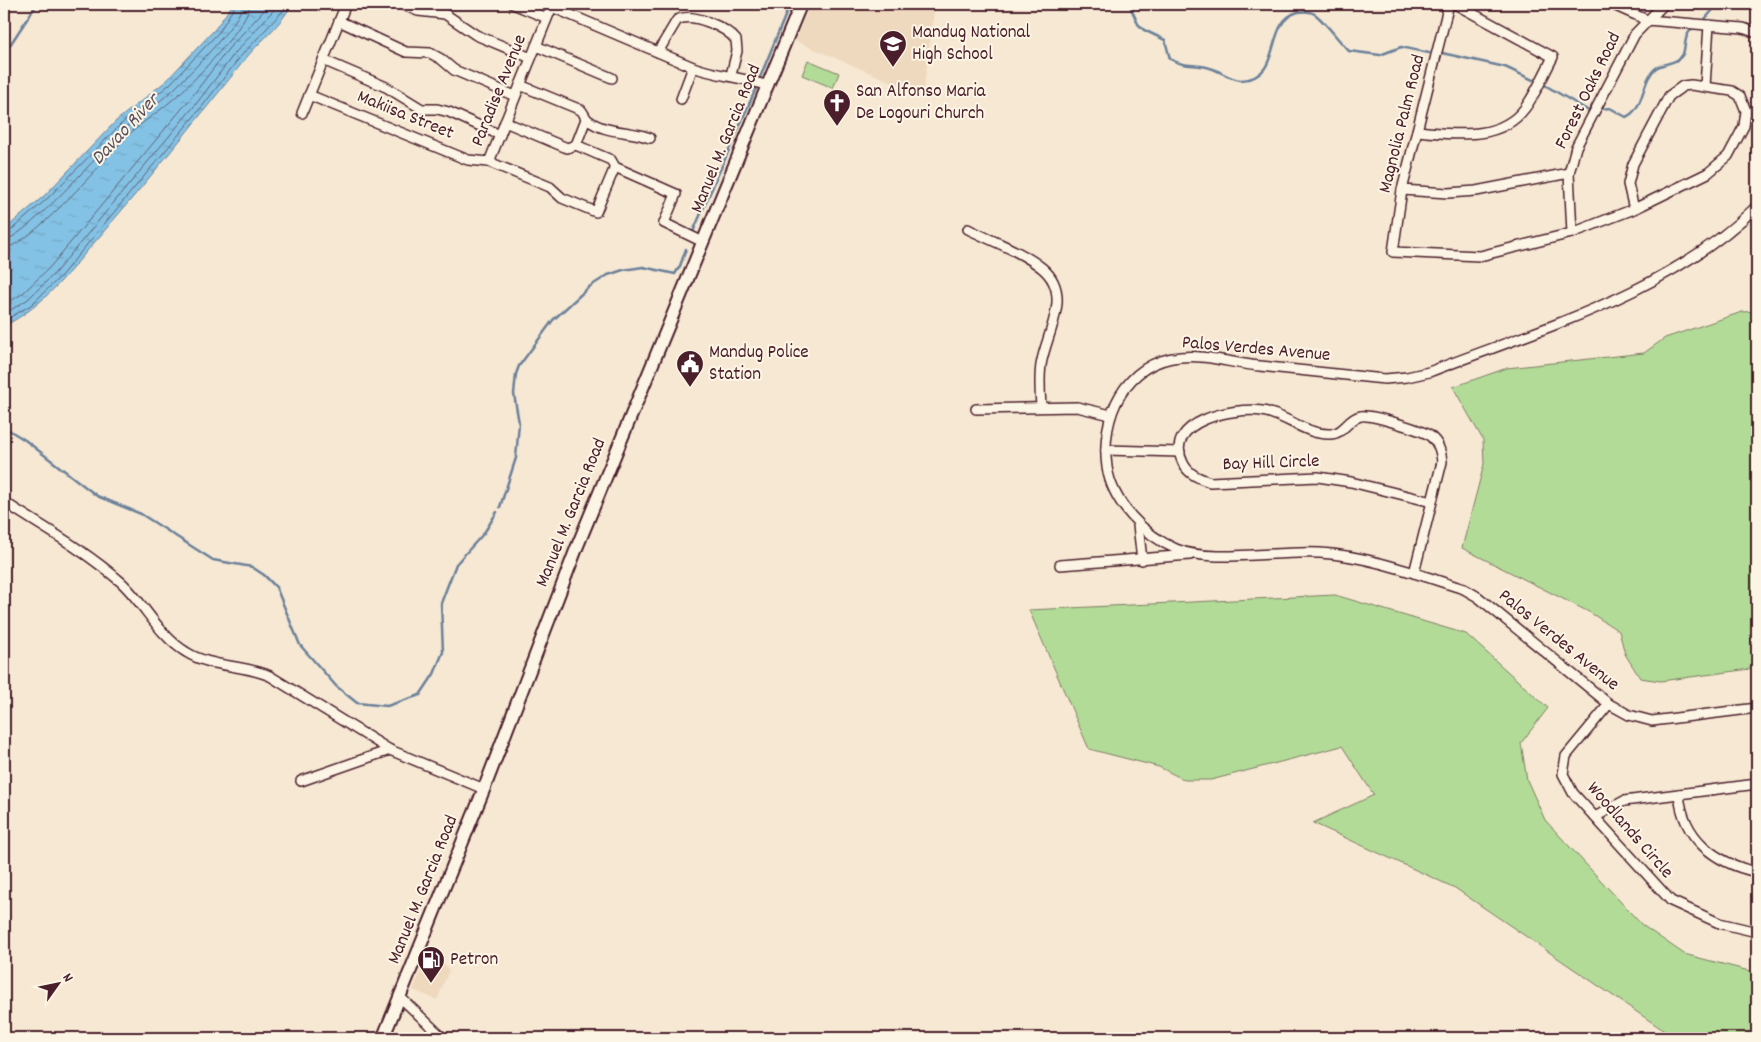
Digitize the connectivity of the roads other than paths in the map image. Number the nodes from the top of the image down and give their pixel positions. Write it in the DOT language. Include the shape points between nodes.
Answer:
graph roads {
  1 [pos="346,4"];
  2 [pos="402,4"];
  3 [pos="513,4"];
  4 [pos="801,4"];
  5 [pos="1449,4"];
  6 [pos="1455,4"];
  7 [pos="1611,4"];
  8 [pos="1664,4"];
  9 [pos="552,5"];
  10 [pos="547,18"];
  11 [pos="1647,20"];
  12 [pos="339,21"];
  13 [pos="1709,25"];
  14 [pos="1757,33"];
  15 [pos="536,46"];
  16 [pos="658,52"];
  17 [pos="531,58"];
  18 [pos="323,60"];
  19 [pos="693,67"];
  20 [pos="731,76"];
  21 [pos="612,78"];
  22 [pos="520,85"];
  23 [pos="768,86"];
  24 [pos="1705,86"];
  25 [pos="309,95"];
  26 [pos="516,96"];
  27 [pos="681,99"];
  28 [pos="302,113"];
  29 [pos="586,119"];
  30 [pos="505,122"];
  31 [pos="1417,131"];
  32 [pos="500,135"];
  33 [pos="650,138"];
  34 [pos="576,145"];
  35 [pos="489,162"];
  36 [pos="615,167"];
  37 [pos="1568,174"];
  38 [pos="1402,190"];
  39 [pos="1757,206"];
  40 [pos="1634,209"];
  41 [pos="968,228"];
  42 [pos="1572,233"];
  43 [pos="704,242"];
  44 [pos="1041,407"];
  45 [pos="976,409"];
  46 [pos="1111,415"];
  47 [pos="1106,450"];
  48 [pos="1180,452"];
  49 [pos="4,502"];
  50 [pos="1432,502"];
  51 [pos="1138,525"];
  52 [pos="1196,555"];
  53 [pos="1142,560"];
  54 [pos="1060,565"];
  55 [pos="1414,573"];
  56 [pos="1609,704"];
  57 [pos="1757,708"];
  58 [pos="390,750"];
  59 [pos="301,781"];
  60 [pos="1757,784"];
  61 [pos="484,789"];
  62 [pos="1679,794"];
  63 [pos="1595,817"];
  64 [pos="1757,872"];
  65 [pos="1757,932"];
  66 [pos="400,997"];
  67 [pos="383,1038"];
  68 [pos="443,1038"];
  1 -- 12 [label="street"];
  2 -- 17 [label="street" via="418,11 445,14 476,35"];
  3 -- 10 [label="street"];
  4 -- 23 [label="main road, Manuel M. Garcia Road"];
  5 -- 31 [label="street, Magnolia Palm Road"];
  6 -- 31 [label="street" via="1553,57 1526,108 1506,124 1476,134"];
  7 -- 11 [label="street"];
  8 -- 11 [label="street, Forest Oaks Road"];
  9 -- 10 [label="street, Paradise Avenue"];
  9 -- 16 [label="street"];
  10 -- 15 [label="street, Paradise Avenue"];
  11 -- 13 [label="street"];
  11 -- 37 [label="street, Forest Oaks Road" via="1632,39 1584,130"];
  12 -- 18 [label="street"];
  12 -- 26 [label="street" via="406,52 430,53 454,70"];
  13 -- 14 [label="street" via="1743,28"];
  13 -- 24 [label="street"];
  15 -- 17 [label="street, Paradise Avenue"];
  15 -- 21 [label="street"];
  16 -- 19 [label="street"];
  16 -- 20 [label="street" via="676,20 688,17 699,20 736,40 737,51"];
  17 -- 22 [label="street, Paradise Avenue"];
  18 -- 25 [label="street"];
  18 -- 32 [label="street" via="386,88 422,109 449,112"];
  19 -- 20 [label="street"];
  19 -- 27 [label="street"];
  20 -- 23 [label="street"];
  22 -- 26 [label="street, Paradise Avenue"];
  22 -- 29 [label="street" via="581,110"];
  23 -- 43 [label="main road, Manuel M. Garcia Road"];
  24 -- 40 [label="street" via="1683,86 1662,106 1630,174 1629,193"];
  24 -- 40 [label="street" via="1732,90 1744,102 1744,126 1735,145 1708,173"];
  25 -- 28 [label="street"];
  25 -- 35 [label="street, Makiisa Street" via="468,160"];
  26 -- 30 [label="street, Paradise Avenue"];
  29 -- 33 [label="street" via="618,132 632,132"];
  29 -- 34 [label="street"];
  30 -- 32 [label="street, Paradise Avenue"];
  30 -- 34 [label="street" via="570,149"];
  31 -- 38 [label="street, Magnolia Palm Road"];
  32 -- 35 [label="street, Paradise Avenue"];
  34 -- 36 [label="street" via="611,160"];
  35 -- 36 [label="street, Makiisa Street" via="550,187 562,198 596,212"];
  36 -- 43 [label="street" via="676,194 664,223"];
  37 -- 38 [label="street" via="1448,193"];
  37 -- 42 [label="street, Forest Oaks Road"];
  38 -- 42 [label="street, Magnolia Palm Road" via="1392,252 1480,256"];
  39 -- 46 [label="street, Palos Verdes Avenue" via="1725,235 1628,294 1429,372 1385,379 1181,357 1157,362 1140,371 1122,391"];
  40 -- 42 [label="street"];
  41 -- 44 [label="street" via="1027,258 1051,278 1058,305 1041,363"];
  43 -- 61 [label="main road, Manuel M. Garcia Road" via="577,547"];
  44 -- 45 [label="street"];
  44 -- 46 [label="street" via="1077,407"];
  46 -- 47 [label="street, Palos Verdes Avenue"];
  47 -- 48 [label="street"];
  47 -- 51 [label="street, Palos Verdes Avenue" via="1108,470 1117,492"];
  48 -- 50 [label="street, Bay Hill Circle" via="1188,471 1210,482 1318,477"];
  48 -- 50 [label="street, Bay Hill Circle" via="1183,438 1189,430 1212,415 1262,411 1331,434 1337,434 1360,416 1367,416 1419,430 1441,448 1441,470"];
  49 -- 58 [label="street" via="122,583 185,652 202,660 258,670"];
  50 -- 55 [label="street, Bay Hill Circle"];
  51 -- 52 [label="street, Palos Verdes Avenue" via="1154,538"];
  51 -- 53 [label="street"];
  52 -- 53 [label="street"];
  52 -- 55 [label="street, Palos Verdes Avenue" via="1316,552 1340,554"];
  53 -- 54 [label="street"];
  55 -- 56 [label="street, Palos Verdes Avenue" via="1464,589 1478,597"];
  56 -- 57 [label="street, Palos Verdes Avenue" via="1629,715 1652,721"];
  56 -- 63 [label="street, Woodlands Circle" via="1566,756 1563,765 1563,774 1573,793"];
  58 -- 59 [label="street"];
  58 -- 61 [label="street"];
  60 -- 62 [label="street"];
  61 -- 66 [label="main road, Manuel M. Garcia Road"];
  62 -- 63 [label="street" via="1624,801"];
  62 -- 64 [label="street" via="1681,813 1698,842 1734,865"];
  63 -- 65 [label="street, Woodlands Circle" via="1671,901 1719,923"];
  66 -- 67 [label="main road, Manuel M. Garcia Road"];
  66 -- 68 [label="street"];
}
